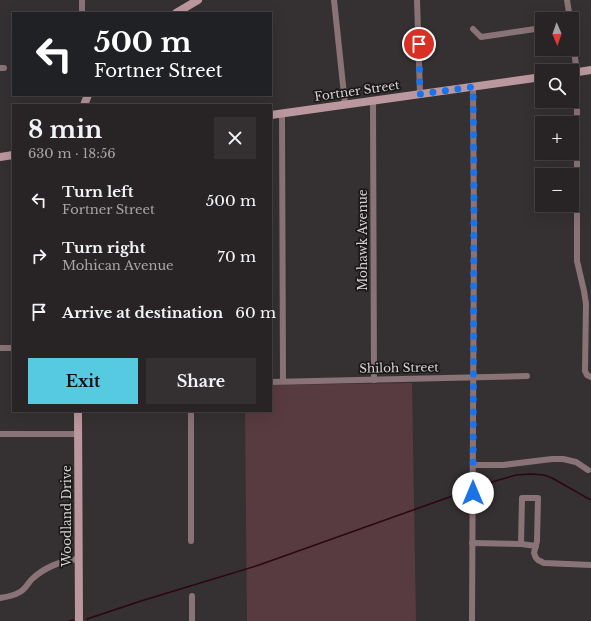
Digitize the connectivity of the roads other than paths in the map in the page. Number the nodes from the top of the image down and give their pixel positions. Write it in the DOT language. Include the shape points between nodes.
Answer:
graph roads {
  1 [pos="82,0"];
  2 [pos="198,0"];
  3 [pos="334,0"];
  4 [pos="418,0"];
  5 [pos="567,0"];
  6 [pos="82,12"];
  7 [pos="178,12"];
  8 [pos="569,12"];
  9 [pos="473,29"];
  10 [pos="535,29"];
  11 [pos="591,70"];
  12 [pos="579,71"];
  13 [pos="535,78"];
  14 [pos="473,87"];
  15 [pos="420,94"];
  16 [pos="373,101"];
  17 [pos="345,104"];
  18 [pos="574,108"];
  19 [pos="282,113"];
  20 [pos="272,115"];
  21 [pos="12,155"];
  22 [pos="0,157"];
  23 [pos="0,348"];
  24 [pos="12,348"];
  25 [pos="527,376"];
  26 [pos="473,377"];
  27 [pos="591,377"];
  28 [pos="374,380"];
  29 [pos="283,381"];
  30 [pos="272,382"];
  31 [pos="78,412"];
  32 [pos="191,412"];
  33 [pos="0,434"];
  34 [pos="78,434"];
  35 [pos="473,465"];
  36 [pos="588,470"];
  37 [pos="191,541"];
  38 [pos="472,543"];
  39 [pos="521,544"];
  40 [pos="536,546"];
  41 [pos="79,559"];
  42 [pos="591,564"];
  43 [pos="192,596"];
  44 [pos="0,598"];
  45 [pos="79,621"];
  46 [pos="192,621"];
  47 [pos="472,621"];
  1 -- 6 [label="street"];
  2 -- 7 [label="street"];
  3 -- 17 [label="street"];
  4 -- 15 [label="street"];
  5 -- 8 [label="street"];
  9 -- 10 [label="street" via="480,37"];
  11 -- 12 [label="street"];
  13 -- 14 [label="street, Fortner Street"];
  14 -- 15 [label="street, Fortner Street"];
  14 -- 26 [label="street"];
  15 -- 16 [label="street, Fortner Street"];
  16 -- 17 [label="street, Fortner Street"];
  16 -- 28 [label="street, Mohawk Avenue"];
  17 -- 19 [label="street, Fortner Street"];
  18 -- 27 [label="street" via="576,250 586,304 584,371"];
  19 -- 20 [label="street, Fortner Street"];
  19 -- 29 [label="street"];
  21 -- 22 [label="street"];
  23 -- 24 [label="street"];
  25 -- 26 [label="street, Shiloh Street"];
  26 -- 28 [label="street, Shiloh Street"];
  26 -- 35 [label="street"];
  28 -- 29 [label="street, Shiloh Street"];
  29 -- 30 [label="street, Shiloh Street"];
  31 -- 34 [label="street, Woodland Drive"];
  32 -- 37 [label="street"];
  33 -- 34 [label="street"];
  34 -- 41 [label="street, Woodland Drive"];
  35 -- 36 [label="street" via="503,465 558,459 576,462"];
  35 -- 38 [label="street"];
  38 -- 39 [label="street"];
  38 -- 47 [label="street"];
  39 -- 40 [label="street"];
  39 -- 40 [label="street" via="522,498 538,498"];
  40 -- 42 [label="street" via="534,553 542,563"];
  41 -- 44 [label="street" via="52,566 36,576 20,592"];
  41 -- 45 [label="street, Woodland Drive"];
  43 -- 46 [label="street"];
}
